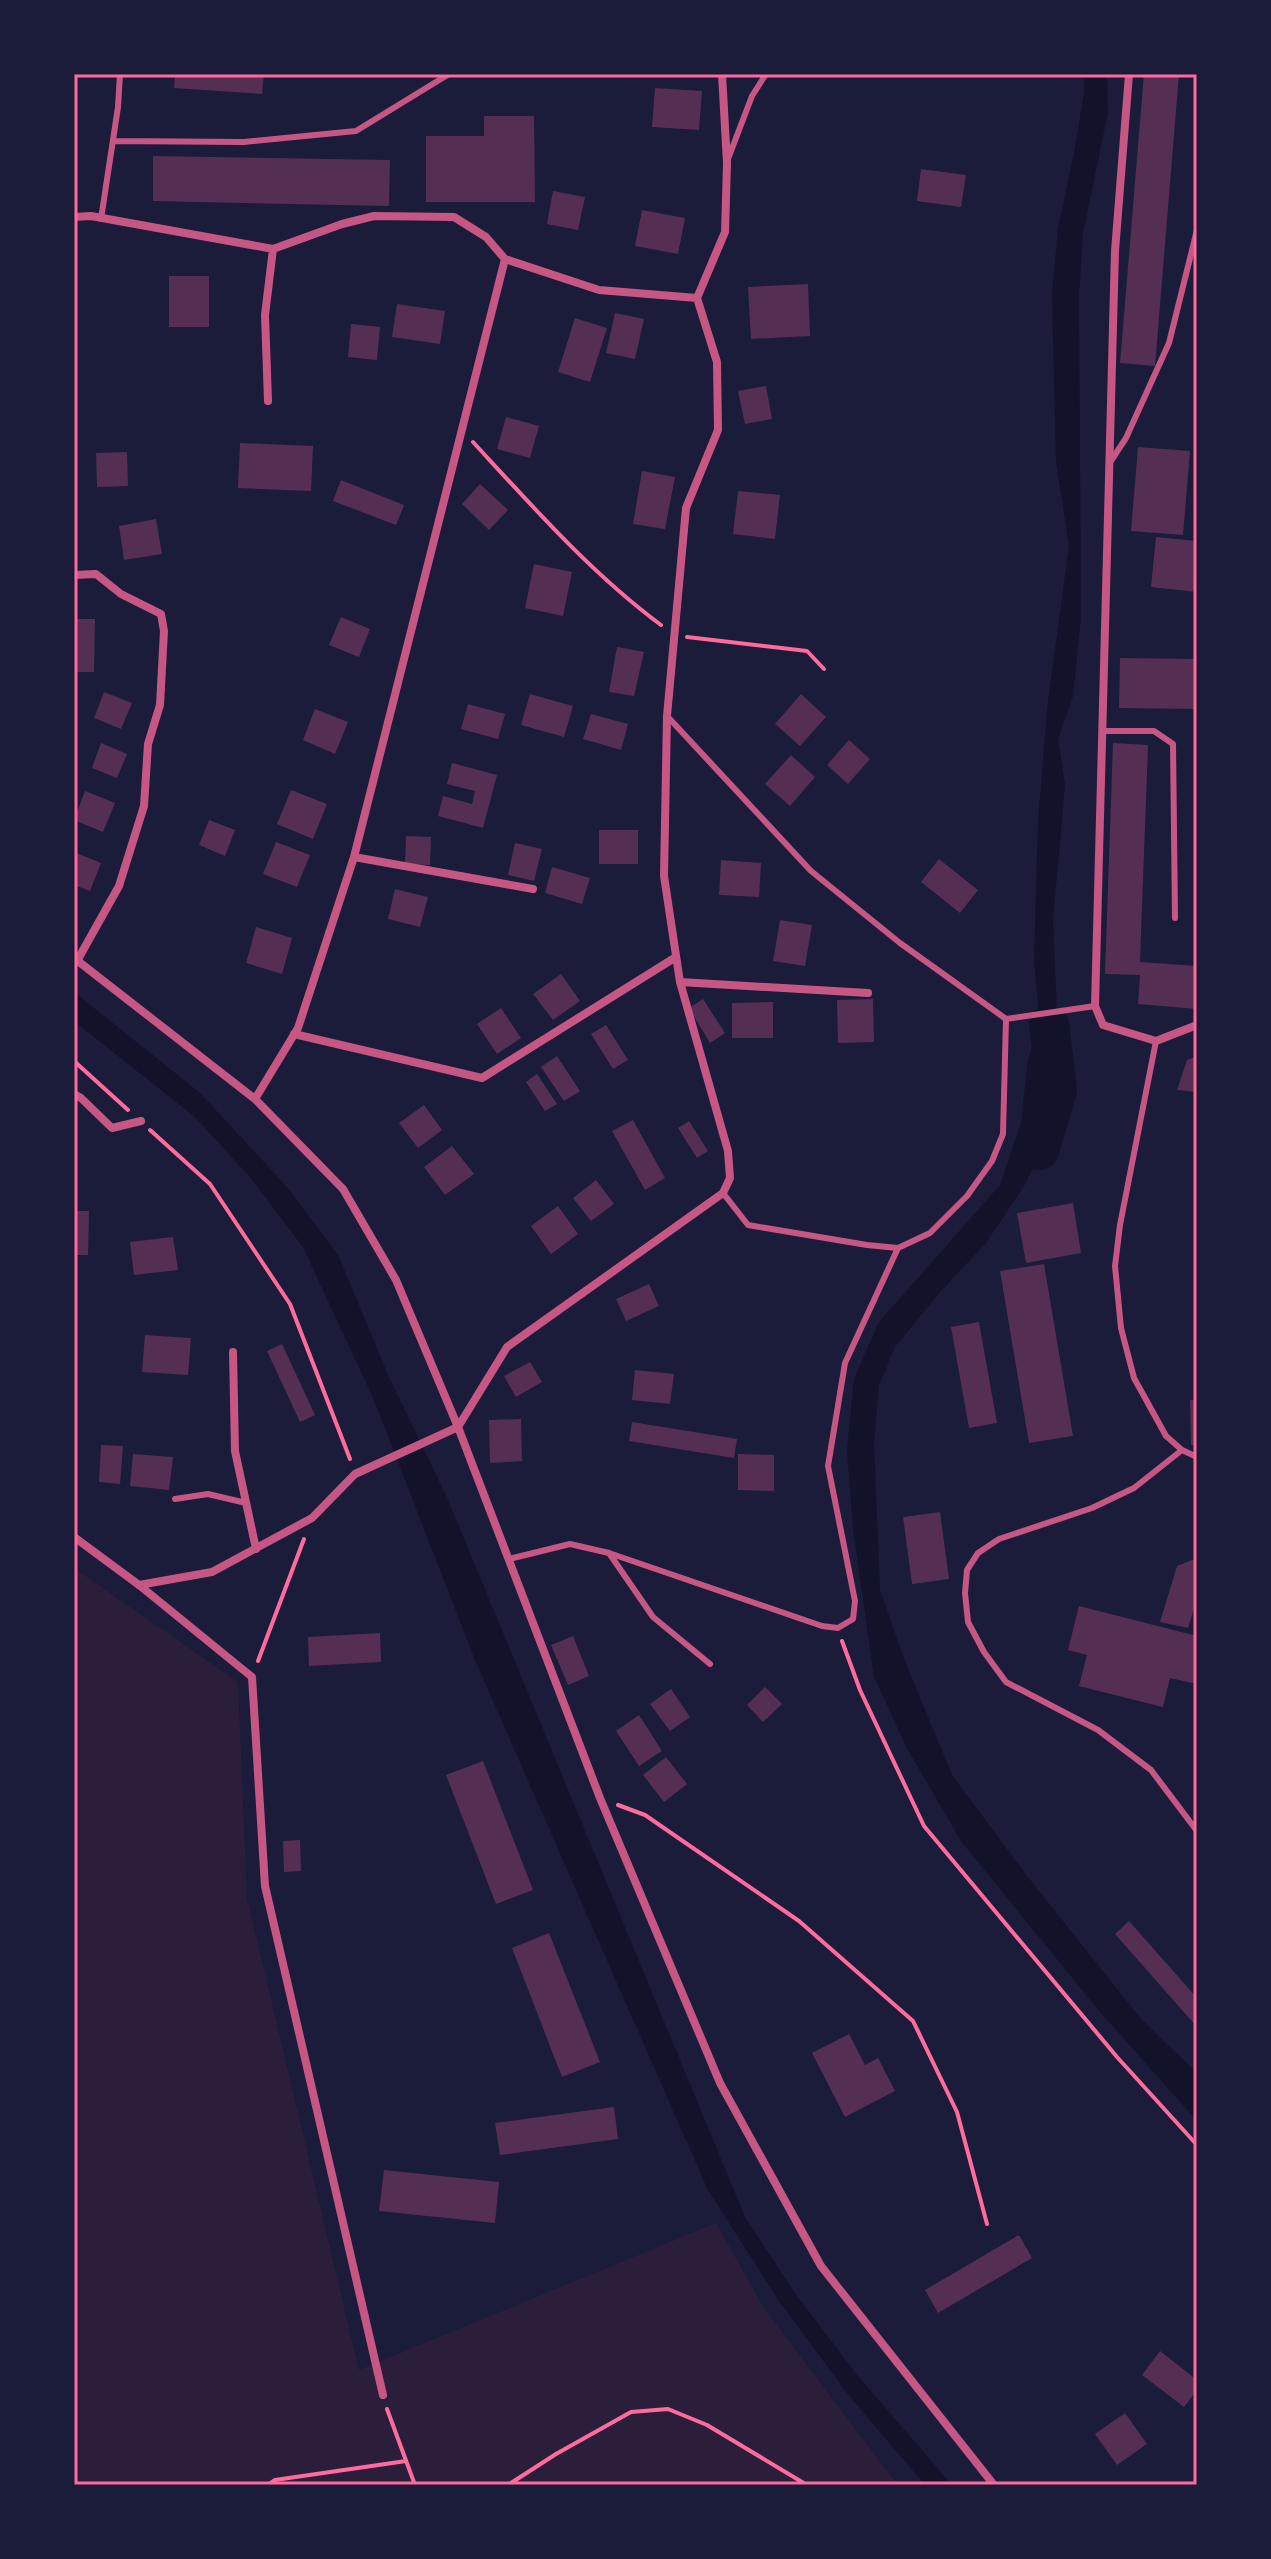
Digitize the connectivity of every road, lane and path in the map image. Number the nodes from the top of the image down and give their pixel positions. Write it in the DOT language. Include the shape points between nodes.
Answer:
graph roads {
  1 [pos="120,74"];
  2 [pos="449,74"];
  3 [pos="722,74"];
  4 [pos="766,74"];
  5 [pos="1129,74"];
  6 [pos="113,141"];
  7 [pos="727,163"];
  8 [pos="74,217"];
  9 [pos="101,219"];
  10 [pos="1197,230"];
  11 [pos="273,249"];
  12 [pos="505,259"];
  13 [pos="697,298"];
  14 [pos="268,401"];
  15 [pos="462,429"];
  16 [pos="1109,464"];
  17 [pos="74,575"];
  18 [pos="675,635"];
  19 [pos="824,669"];
  20 [pos="667,716"];
  21 [pos="1102,731"];
  22 [pos="354,857"];
  23 [pos="533,889"];
  24 [pos="1175,918"];
  25 [pos="676,957"];
  26 [pos="76,959"];
  27 [pos="680,982"];
  28 [pos="868,993"];
  29 [pos="1095,1006"];
  30 [pos="1006,1019"];
  31 [pos="1197,1025"];
  32 [pos="294,1034"];
  33 [pos="1156,1041"];
  34 [pos="74,1061"];
  35 [pos="74,1094"];
  36 [pos="255,1099"];
  37 [pos="141,1121"];
  38 [pos="723,1193"];
  39 [pos="898,1248"];
  40 [pos="233,1352"];
  41 [pos="458,1427"];
  42 [pos="1182,1450"];
  43 [pos="1197,1457"];
  44 [pos="355,1474"];
  45 [pos="175,1499"];
  46 [pos="246,1503"];
  47 [pos="312,1518"];
  48 [pos="74,1537"];
  49 [pos="256,1549"];
  50 [pos="609,1553"];
  51 [pos="509,1559"];
  52 [pos="139,1585"];
  53 [pos="838,1628"];
  54 [pos="710,1664"];
  55 [pos="252,1677"];
  56 [pos="600,1798"];
  57 [pos="1197,1831"];
  58 [pos="1197,2145"];
  59 [pos="987,2224"];
  60 [pos="383,2395"];
  61 [pos="406,2461"];
  62 [pos="268,2485"];
  63 [pos="415,2485"];
  64 [pos="508,2485"];
  65 [pos="807,2485"];
  66 [pos="994,2485"];
  1 -- 6 [label="lane"];
  2 -- 6 [label="lane" via="356,131 244,142"];
  3 -- 7 [label="street"];
  4 -- 7 [label="lane"];
  5 -- 16 [label="street" via="1115,251"];
  6 -- 9 [label="lane"];
  7 -- 13 [label="street" via="725,232"];
  8 -- 9 [label="street"];
  9 -- 11 [label="street"];
  10 -- 16 [label="lane" via="1169,343"];
  11 -- 12 [label="street" via="374,216 454,217 486,237"];
  11 -- 14 [label="street" via="265,315"];
  12 -- 13 [label="street" via="599,290"];
  12 -- 15 [label="street"];
  13 -- 18 [label="street" via="717,362 718,430 686,508"];
  15 -- 18 [label="path" via="615,588"];
  15 -- 22 [label="street"];
  16 -- 21 [label="street"];
  17 -- 26 [label="street" via="96,574 161,614 164,631 160,705 148,744 144,806 119,886"];
  18 -- 19 [label="path" via="807,651"];
  18 -- 20 [label="street"];
  20 -- 25 [label="street" via="664,876"];
  20 -- 30 [label="lane" via="811,871"];
  21 -- 24 [label="lane" via="1154,731 1173,744"];
  21 -- 29 [label="street"];
  22 -- 23 [label="street"];
  22 -- 32 [label="street"];
  25 -- 27 [label="street"];
  25 -- 32 [label="street" via="482,1078"];
  26 -- 36 [label="street"];
  27 -- 28 [label="street"];
  27 -- 38 [label="street" via="728,1151 730,1178"];
  29 -- 30 [label="lane"];
  29 -- 33 [label="street" via="1103,1025"];
  30 -- 39 [label="lane" via="1006,1108 992,1161 930,1233"];
  31 -- 33 [label="street"];
  32 -- 36 [label="street"];
  33 -- 42 [label="lane" via="1115,1266 1121,1328 1134,1378 1166,1436"];
  34 -- 37 [label="path"];
  35 -- 37 [label="street" via="112,1128"];
  36 -- 41 [label="street" via="343,1189 396,1280"];
  37 -- 44 [label="path" via="210,1184 290,1304"];
  38 -- 39 [label="lane" via="748,1225"];
  38 -- 41 [label="street" via="507,1347"];
  39 -- 53 [label="lane" via="845,1363 828,1466 855,1601 853,1619"];
  40 -- 46 [label="street" via="235,1451"];
  41 -- 44 [label="street"];
  41 -- 51 [label="street"];
  42 -- 43 [label="lane"];
  42 -- 57 [label="lane" via="1134,1488 999,1539 978,1553 967,1570 965,1593 968,1622 1006,1682 1098,1730 1151,1770"];
  44 -- 47 [label="street"];
  45 -- 46 [label="lane" via="208,1494"];
  46 -- 49 [label="street"];
  47 -- 49 [label="street"];
  47 -- 55 [label="path"];
  48 -- 52 [label="street"];
  49 -- 52 [label="street" via="212,1572"];
  50 -- 51 [label="lane" via="570,1544"];
  50 -- 53 [label="lane"];
  50 -- 54 [label="lane" via="653,1617"];
  51 -- 56 [label="street"];
  52 -- 55 [label="street"];
  53 -- 58 [label="path" via="860,1690 924,1826"];
  55 -- 60 [label="street" via="265,1886"];
  56 -- 59 [label="path" via="645,1815 799,1921 913,2021 957,2112"];
  56 -- 66 [label="street" via="720,2083 821,2266"];
  60 -- 61 [label="path"];
  61 -- 62 [label="path"];
  61 -- 63 [label="path"];
  64 -- 65 [label="path" via="631,2412 668,2409 707,2425"];
}
